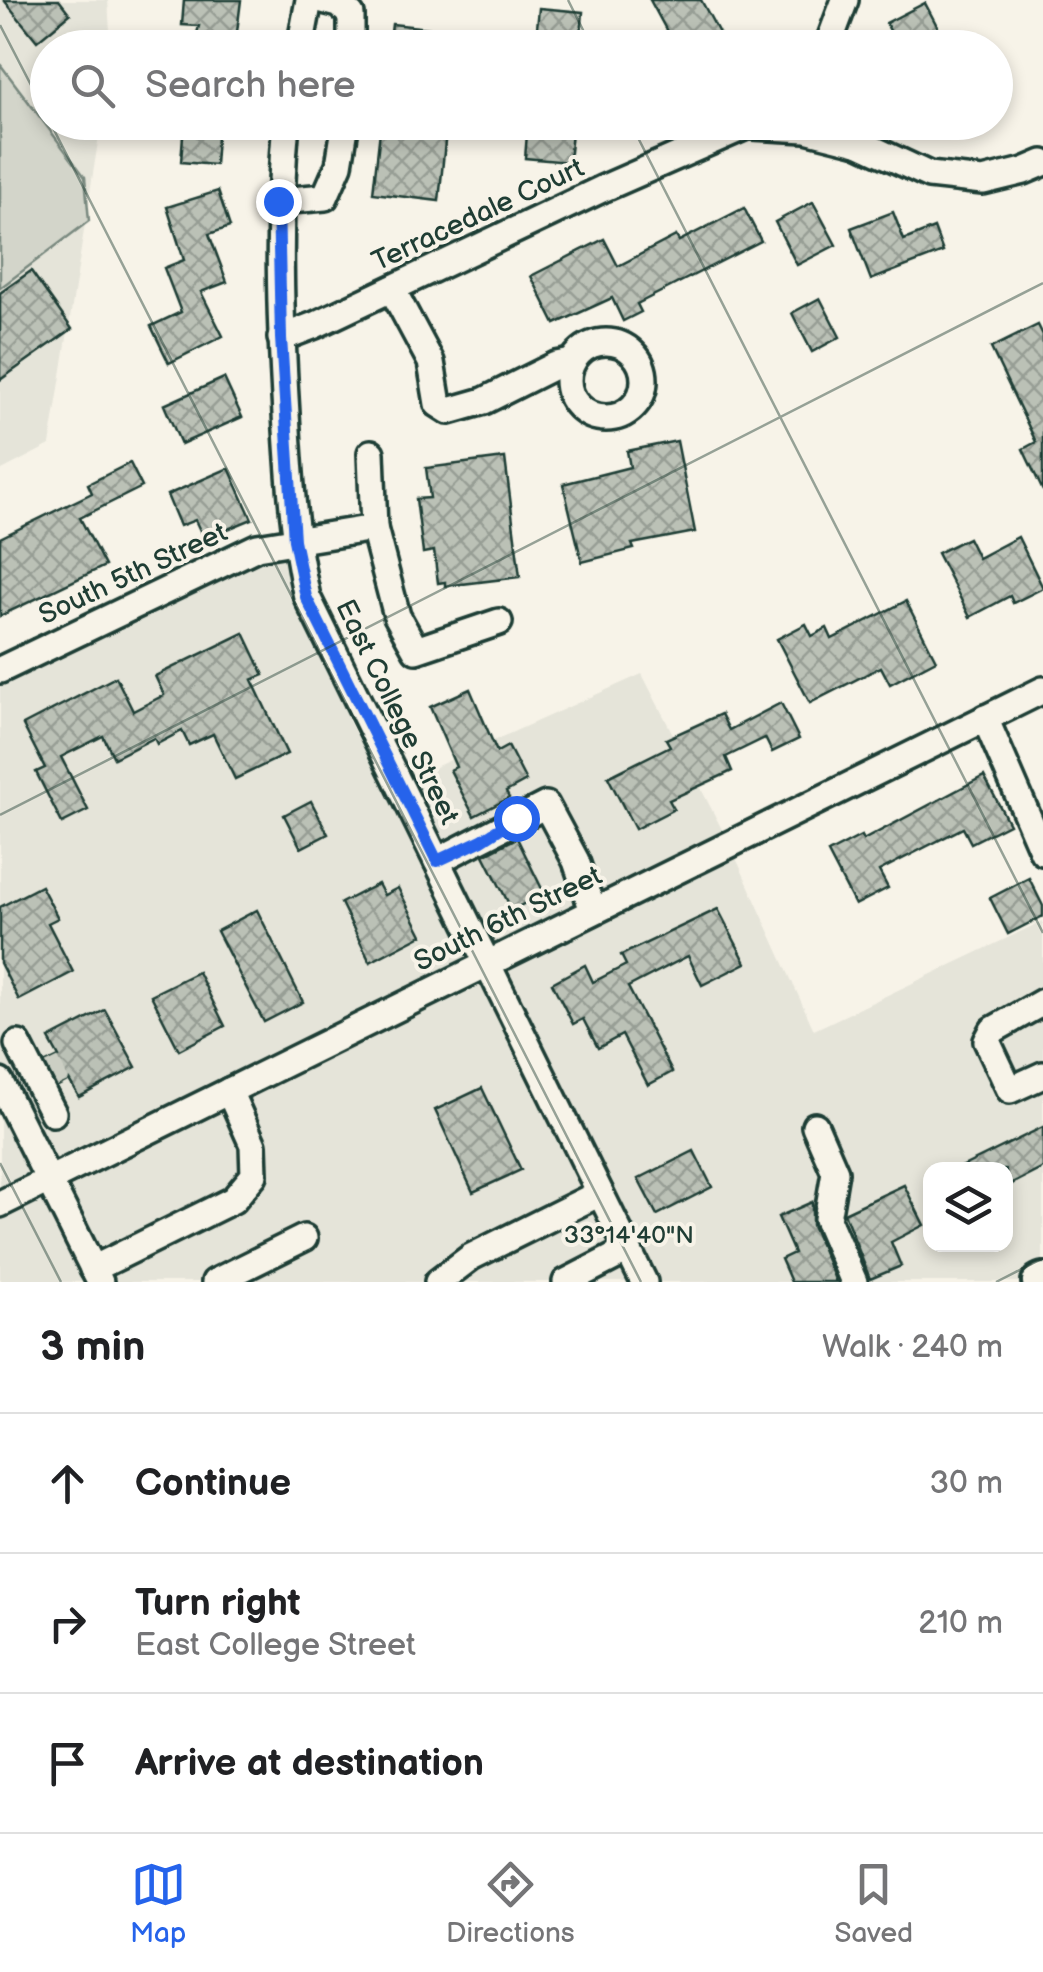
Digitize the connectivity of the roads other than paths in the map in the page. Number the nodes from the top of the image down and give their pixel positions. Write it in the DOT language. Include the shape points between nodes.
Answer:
graph roads {
  1 [pos="309,0"];
  2 [pos="322,0"];
  3 [pos="844,0"];
  4 [pos="303,30"];
  5 [pos="351,30"];
  6 [pos="834,30"];
  7 [pos="284,140"];
  8 [pos="343,140"];
  9 [pos="716,140"];
  10 [pos="865,140"];
  11 [pos="1043,162"];
  12 [pos="278,201"];
  13 [pos="392,289"];
  14 [pos="281,338"];
  15 [pos="572,362"];
  16 [pos="370,453"];
  17 [pos="374,528"];
  18 [pos="294,540"];
  19 [pos="500,622"];
  20 [pos="0,670"];
  21 [pos="1043,690"];
  22 [pos="985,718"];
  23 [pos="1043,852"];
  24 [pos="437,861"];
  25 [pos="593,910"];
  26 [pos="486,963"];
  27 [pos="1043,1002"];
  28 [pos="9,1048"];
  29 [pos="1043,1074"];
  30 [pos="0,1082"];
  31 [pos="229,1091"];
  32 [pos="53,1113"];
  33 [pos="815,1126"];
  34 [pos="22,1128"];
  35 [pos="49,1181"];
  36 [pos="600,1193"];
  37 [pos="0,1204"];
  38 [pos="304,1238"];
  39 [pos="628,1250"];
  40 [pos="98,1278"];
  41 [pos="215,1282"];
  42 [pos="438,1282"];
  43 [pos="566,1282"];
  44 [pos="644,1282"];
  45 [pos="854,1282"];
  1 -- 4 [label="street"];
  2 -- 5 [label="street" via="351,15"];
  3 -- 6 [label="street"];
  7 -- 12 [label="street, East College Street"];
  8 -- 12 [label="street" via="325,197"];
  9 -- 13 [label="street, Terracedale Court"];
  10 -- 11 [label="street" via="929,175 984,181"];
  12 -- 14 [label="street, East College Street"];
  13 -- 14 [label="street, Terracedale Court"];
  13 -- 15 [label="street" via="431,362 438,404 449,411"];
  14 -- 18 [label="street, East College Street"];
  16 -- 17 [label="street"];
  17 -- 18 [label="street, South 5th Street"];
  17 -- 19 [label="street" via="397,616 416,650"];
  18 -- 20 [label="street, South 5th Street" via="258,548"];
  18 -- 24 [label="street, East College Street" via="306,597"];
  21 -- 22 [label="street, South 6th Street"];
  22 -- 23 [label="street"];
  22 -- 25 [label="street, South 6th Street"];
  24 -- 25 [label="street" via="546,805"];
  24 -- 26 [label="street, East College Street"];
  25 -- 26 [label="street, South 6th Street"];
  26 -- 31 [label="street, South 6th Street"];
  26 -- 36 [label="street, East College Street"];
  27 -- 29 [label="street" via="993,1030 987,1041 1010,1090"];
  28 -- 32 [label="street"];
  28 -- 32 [label="street" via="30,1041 37,1046 63,1097"];
  30 -- 34 [label="street"];
  31 -- 35 [label="street, South 6th Street"];
  31 -- 40 [label="street" via="253,1145 254,1175 234,1200"];
  32 -- 34 [label="street"];
  33 -- 45 [label="street" via="835,1172 827,1219"];
  34 -- 35 [label="street"];
  35 -- 37 [label="street, South 6th Street"];
  35 -- 40 [label="street"];
  36 -- 39 [label="street, East College Street"];
  36 -- 42 [label="street" via="471,1258"];
  38 -- 41 [label="street"];
  39 -- 43 [label="street"];
  39 -- 44 [label="street, East College Street"];
}
